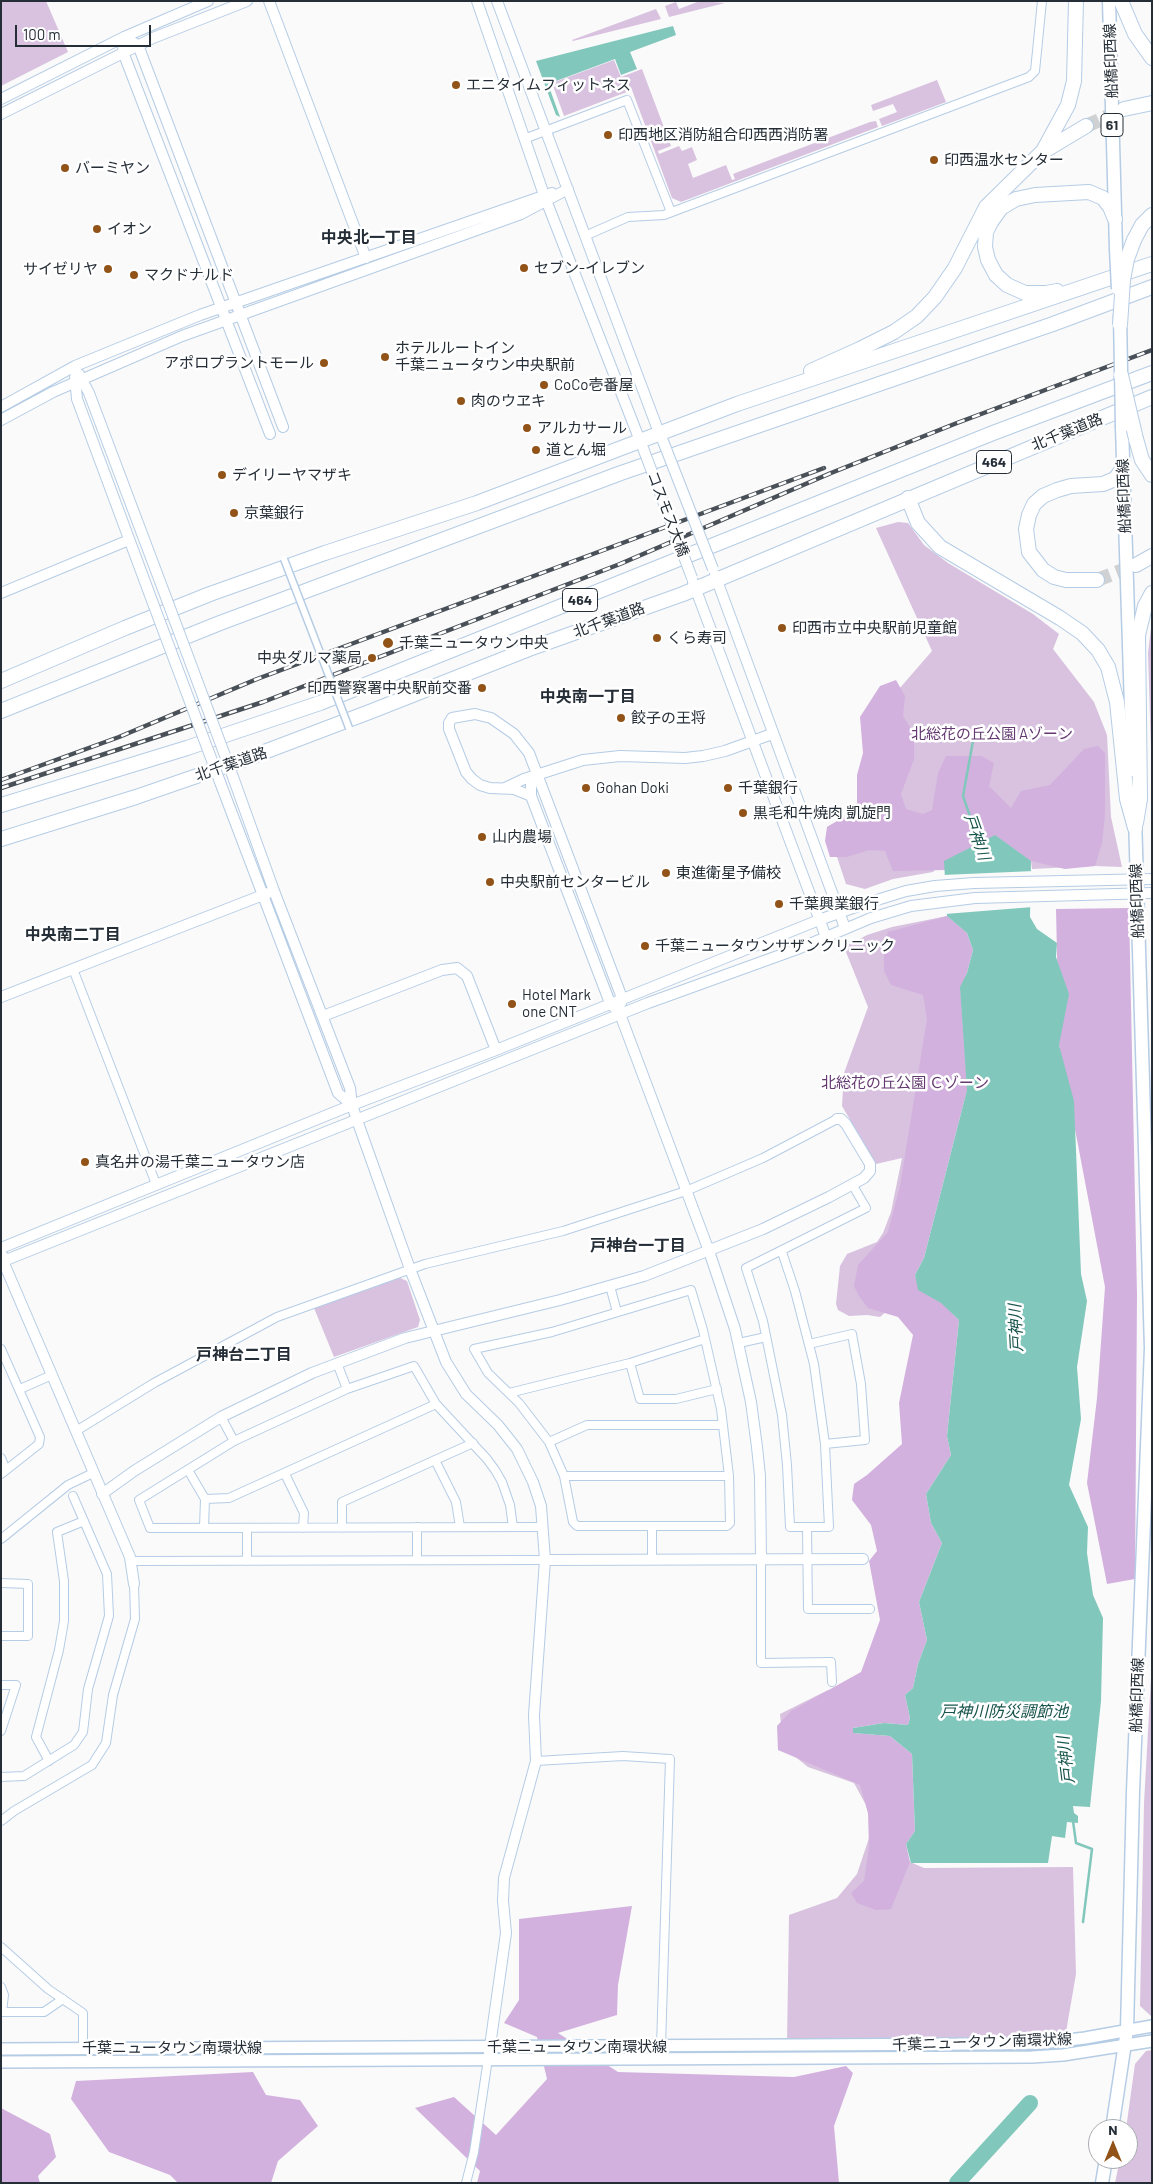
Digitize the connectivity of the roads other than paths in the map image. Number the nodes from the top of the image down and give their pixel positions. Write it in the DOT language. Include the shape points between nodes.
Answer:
graph roads {
  1 [pos="208,1"];
  2 [pos="246,1"];
  3 [pos="269,1"];
  4 [pos="477,1"];
  5 [pos="497,1"];
  6 [pos="1042,1"];
  7 [pos="1076,1"];
  8 [pos="1109,1"];
  9 [pos="1121,1"];
  10 [pos="124,37"];
  11 [pos="138,45"];
  12 [pos="123,52"];
  13 [pos="1152,58"];
  14 [pos="1,99"];
  15 [pos="1152,103"];
  16 [pos="1124,109"];
  17 [pos="1,114"];
  18 [pos="1086,126"];
  19 [pos="546,131"];
  20 [pos="524,139"];
  21 [pos="1043,151"];
  22 [pos="568,189"];
  23 [pos="545,198"];
  24 [pos="671,212"];
  25 [pos="1152,215"];
  26 [pos="1115,220"];
  27 [pos="585,236"];
  28 [pos="366,258"];
  29 [pos="1152,260"];
  30 [pos="1152,264"];
  31 [pos="1152,287"];
  32 [pos="236,302"];
  33 [pos="222,307"];
  34 [pos="241,315"];
  35 [pos="226,320"];
  36 [pos="1120,324"];
  37 [pos="75,366"];
  38 [pos="1152,372"];
  39 [pos="1121,375"];
  40 [pos="79,380"];
  41 [pos="1152,397"];
  42 [pos="737,404"];
  43 [pos="1152,406"];
  44 [pos="1,407"];
  45 [pos="1,420"];
  46 [pos="283,428"];
  47 [pos="270,434"];
  48 [pos="661,437"];
  49 [pos="641,444"];
  50 [pos="1123,468"];
  51 [pos="978,470"];
  52 [pos="1152,475"];
  53 [pos="908,498"];
  54 [pos="129,540"];
  55 [pos="1152,556"];
  56 [pos="284,559"];
  57 [pos="1136,565"];
  58 [pos="715,574"];
  59 [pos="1097,580"];
  60 [pos="693,583"];
  61 [pos="1,593"];
  62 [pos="1152,593"];
  63 [pos="1,681"];
  64 [pos="1,711"];
  65 [pos="349,728"];
  66 [pos="772,734"];
  67 [pos="752,741"];
  68 [pos="538,775"];
  69 [pos="502,789"];
  70 [pos="531,796"];
  71 [pos="1,806"];
  72 [pos="1135,828"];
  73 [pos="1,839"];
  74 [pos="1152,879"];
  75 [pos="274,890"];
  76 [pos="1152,893"];
  77 [pos="263,895"];
  78 [pos="839,912"];
  79 [pos="819,920"];
  80 [pos="845,928"];
  81 [pos="826,937"];
  82 [pos="73,969"];
  83 [pos="1,997"];
  84 [pos="622,998"];
  85 [pos="610,1003"];
  86 [pos="620,1014"];
  87 [pos="323,1016"];
  88 [pos="496,1050"];
  89 [pos="352,1105"];
  90 [pos="837,1119"];
  91 [pos="357,1120"];
  92 [pos="156,1184"];
  93 [pos="852,1184"];
  94 [pos="686,1191"];
  95 [pos="2,1246"];
  96 [pos="709,1251"];
  97 [pos="782,1252"];
  98 [pos="2,1261"];
  99 [pos="410,1269"];
  100 [pos="610,1286"];
  101 [pos="618,1312"];
  102 [pos="433,1330"];
  103 [pos="766,1337"];
  104 [pos="705,1339"];
  105 [pos="739,1343"];
  106 [pos="810,1344"];
  107 [pos="1,1349"];
  108 [pos="337,1363"];
  109 [pos="630,1363"];
  110 [pos="52,1375"];
  111 [pos="20,1389"];
  112 [pos="347,1389"];
  113 [pos="718,1389"];
  114 [pos="509,1393"];
  115 [pos="436,1404"];
  116 [pos="221,1417"];
  117 [pos="723,1425"];
  118 [pos="76,1432"];
  119 [pos="234,1441"];
  120 [pos="549,1442"];
  121 [pos="473,1443"];
  122 [pos="825,1444"];
  123 [pos="1,1458"];
  124 [pos="435,1460"];
  125 [pos="188,1470"];
  126 [pos="4,1472"];
  127 [pos="93,1473"];
  128 [pos="285,1474"];
  129 [pos="564,1476"];
  130 [pos="729,1476"];
  131 [pos="102,1494"];
  132 [pos="73,1496"];
  133 [pos="205,1499"];
  134 [pos="84,1521"];
  135 [pos="652,1526"];
  136 [pos="513,1527"];
  137 [pos="543,1527"];
  138 [pos="807,1527"];
  139 [pos="204,1528"];
  140 [pos="247,1528"];
  141 [pos="303,1528"];
  142 [pos="342,1528"];
  143 [pos="417,1528"];
  144 [pos="460,1528"];
  145 [pos="1,1539"];
  146 [pos="761,1559"];
  147 [pos="807,1559"];
  148 [pos="863,1559"];
  149 [pos="417,1560"];
  150 [pos="545,1560"];
  151 [pos="652,1560"];
  152 [pos="131,1561"];
  153 [pos="247,1561"];
  154 [pos="1,1583"];
  155 [pos="134,1584"];
  156 [pos="870,1609"];
  157 [pos="1,1636"];
  158 [pos="832,1682"];
  159 [pos="1,1685"];
  160 [pos="1,1731"];
  161 [pos="49,1761"];
  162 [pos="536,1761"];
  163 [pos="1,1777"];
  164 [pos="1,1821"];
  165 [pos="1,1947"];
  166 [pos="1,1988"];
  167 [pos="63,1999"];
  168 [pos="2,2012"];
  169 [pos="1152,2026"];
  170 [pos="1127,2030"];
  171 [pos="1152,2041"];
  172 [pos="1126,2045"];
  173 [pos="661,2046"];
  174 [pos="1,2048"];
  175 [pos="83,2048"];
  176 [pos="489,2053"];
  177 [pos="1,2062"];
  178 [pos="1114,2119"];
  179 [pos="1104,2169"];
  180 [pos="466,2183"];
  181 [pos="1102,2183"];
  1 -- 10 [label="street"];
  2 -- 11 [label="street"];
  3 -- 28 [label="street"];
  4 -- 20 [label="street, コスモス大橋"];
  5 -- 19 [label="street, コスモス大橋"];
  6 -- 24 [label="street" via="1035,71 1030,77"];
  7 -- 21 [label="highway" via="1074,81 1068,105"];
  8 -- 26 [label="main road, 船橋印西線 / 61"];
  9 -- 13 [label="highway" via="1135,34"];
  10 -- 11 [label="street"];
  10 -- 12 [label="street"];
  10 -- 14 [label="street"];
  11 -- 12 [label="street"];
  11 -- 32 [label="street"];
  12 -- 17 [label="street"];
  12 -- 33 [label="street"];
  15 -- 16 [label="highway"];
  18 -- 21 [label="highway"];
  19 -- 20 [label="street"];
  19 -- 22 [label="street, コスモス大橋"];
  19 -- 24 [label="street" via="627,100"];
  20 -- 23 [label="street, コスモス大橋"];
  21 -- 42 [label="highway" via="986,207 956,268 917,316 860,349"];
  22 -- 23 [label="street"];
  22 -- 27 [label="street, コスモス大橋"];
  23 -- 28 [label="street"];
  23 -- 34 [label="street" via="522,214"];
  23 -- 49 [label="street, コスモス大橋"];
  24 -- 27 [label="street" via="628,217"];
  25 -- 36 [label="highway, bridge" via="1134,240 1123,280"];
  26 -- 29 [label="highway" via="1103,198 1089,192 1016,199 1001,208 986,232 988,260 996,275 1007,285 1025,293 1070,288"];
  26 -- 36 [label="main road, 船橋印西線 / 61, bridge"];
  27 -- 48 [label="street, コスモス大橋"];
  28 -- 32 [label="street"];
  30 -- 42 [label="highway"];
  31 -- 64 [label="highway" via="612,477 220,623"];
  32 -- 33 [label="street"];
  32 -- 34 [label="street"];
  33 -- 35 [label="street"];
  33 -- 37 [label="street"];
  34 -- 35 [label="street"];
  34 -- 46 [label="street"];
  35 -- 40 [label="street"];
  35 -- 47 [label="street"];
  36 -- 39 [label="main road, 船橋印西線 / 61, bridge"];
  37 -- 40 [label="street"];
  37 -- 44 [label="street"];
  38 -- 71 [label="highway, 北千葉道路 / 464" via="320,703"];
  39 -- 50 [label="main road, 船橋印西線 / 61, bridge"];
  39 -- 52 [label="highway, bridge" via="1142,460"];
  40 -- 45 [label="street"];
  40 -- 54 [label="street" via="77,399"];
  40 -- 75 [label="street, bridge" via="89,393"];
  41 -- 51 [label="highway, 北千葉道路 / 464"];
  42 -- 48 [label="highway"];
  43 -- 51 [label="highway" via="996,467"];
  48 -- 49 [label="highway"];
  48 -- 58 [label="street, コスモス大橋, bridge"];
  49 -- 60 [label="street, コスモス大橋, bridge"];
  49 -- 63 [label="highway" via="210,594"];
  50 -- 59 [label="highway" via="1115,479 1103,484 1071,486 1050,493 1034,504 1029,515 1027,546 1043,570 1066,580"];
  50 -- 72 [label="main road, 船橋印西線 / 61"];
  51 -- 53 [label="highway, 北千葉道路 / 464"];
  53 -- 58 [label="highway, 北千葉道路 / 464"];
  53 -- 72 [label="highway" via="918,523 940,546 1060,618 1082,633 1098,650 1108,667 1117,702 1127,799"];
  54 -- 61 [label="street"];
  54 -- 77 [label="street, bridge"];
  55 -- 57 [label="highway"];
  56 -- 65 [label="street, bridge"];
  58 -- 60 [label="highway, 北千葉道路 / 464"];
  58 -- 66 [label="street, コスモス大橋"];
  60 -- 67 [label="street, コスモス大橋"];
  60 -- 73 [label="highway, 北千葉道路 / 464" via="372,712 243,760 136,798"];
  62 -- 72 [label="highway" via="1145,606 1138,635 1140,798"];
  66 -- 67 [label="street"];
  66 -- 78 [label="street, コスモス大橋"];
  67 -- 68 [label="street" via="685,758 598,757"];
  67 -- 79 [label="street, コスモス大橋"];
  68 -- 69 [label="street"];
  68 -- 69 [label="street" via="521,741 503,724 475,714 452,718 449,729 466,772 480,785"];
  68 -- 70 [label="street" via="531,785"];
  68 -- 84 [label="street"];
  69 -- 70 [label="street" via="514,789"];
  70 -- 85 [label="street"];
  72 -- 170 [label="main road, 船橋印西線 / 61" via="1151,1348"];
  74 -- 78 [label="street, bridge" via="964,884 906,891"];
  75 -- 77 [label="street"];
  75 -- 87 [label="street"];
  76 -- 80 [label="street, bridge" via="975,898 911,906"];
  77 -- 82 [label="street"];
  77 -- 89 [label="street" via="338,1093"];
  78 -- 79 [label="street"];
  78 -- 80 [label="street, コスモス大橋"];
  79 -- 81 [label="street, コスモス大橋"];
  79 -- 84 [label="street"];
  80 -- 81 [label="street"];
  81 -- 86 [label="street"];
  82 -- 83 [label="street"];
  82 -- 92 [label="street"];
  84 -- 85 [label="street"];
  84 -- 86 [label="street"];
  85 -- 86 [label="street"];
  85 -- 88 [label="street"];
  86 -- 91 [label="street"];
  86 -- 94 [label="street"];
  87 -- 88 [label="street" via="442,970 457,968 467,976"];
  87 -- 89 [label="street" via="350,1088"];
  88 -- 89 [label="street"];
  89 -- 91 [label="street"];
  89 -- 92 [label="street"];
  90 -- 93 [label="street" via="846,1124 870,1164 868,1175"];
  90 -- 94 [label="street" via="763,1158"];
  91 -- 98 [label="street"];
  91 -- 99 [label="street"];
  92 -- 95 [label="street"];
  93 -- 96 [label="street" via="764,1229"];
  93 -- 97 [label="street" via="866,1208"];
  94 -- 96 [label="street"];
  94 -- 99 [label="street" via="563,1231"];
  95 -- 98 [label="street"];
  96 -- 100 [label="street"];
  96 -- 105 [label="street"];
  97 -- 103 [label="street" via="746,1268"];
  97 -- 106 [label="street"];
  98 -- 110 [label="street"];
  99 -- 102 [label="street"];
  99 -- 118 [label="street" via="277,1317 154,1383"];
  100 -- 101 [label="street"];
  100 -- 102 [label="street"];
  101 -- 104 [label="street" via="691,1290"];
  101 -- 114 [label="street" via="552,1332 474,1349 488,1373"];
  102 -- 108 [label="street"];
  102 -- 137 [label="street" via="460,1386 517,1449 537,1492"];
  103 -- 105 [label="street"];
  103 -- 138 [label="street" via="782,1415 790,1527"];
  104 -- 109 [label="street"];
  104 -- 113 [label="street"];
  105 -- 146 [label="street" via="751,1402 760,1476"];
  106 -- 122 [label="street"];
  106 -- 122 [label="street" via="852,1334 862,1384 865,1440"];
  107 -- 111 [label="street"];
  108 -- 112 [label="street"];
  108 -- 116 [label="street"];
  109 -- 113 [label="street" via="640,1399 676,1399"];
  109 -- 114 [label="street"];
  110 -- 111 [label="street"];
  110 -- 118 [label="street"];
  111 -- 126 [label="street" via="40,1437 39,1444"];
  112 -- 115 [label="street" via="414,1366"];
  112 -- 119 [label="street"];
  113 -- 117 [label="street"];
  114 -- 120 [label="street"];
  115 -- 121 [label="street"];
  115 -- 128 [label="street"];
  116 -- 119 [label="street"];
  116 -- 131 [label="street"];
  117 -- 120 [label="street" via="586,1425"];
  117 -- 130 [label="street"];
  118 -- 127 [label="street"];
  119 -- 125 [label="street"];
  120 -- 129 [label="street"];
  121 -- 124 [label="street"];
  121 -- 136 [label="street" via="502,1482 510,1504"];
  122 -- 138 [label="street" via="829,1527"];
  123 -- 126 [label="street"];
  124 -- 142 [label="street" via="342,1502"];
  124 -- 144 [label="street" via="456,1502"];
  125 -- 133 [label="street"];
  125 -- 139 [label="street" via="139,1500 150,1528"];
  127 -- 131 [label="street"];
  127 -- 145 [label="street" via="68,1485"];
  128 -- 133 [label="street" via="229,1498"];
  128 -- 141 [label="street" via="304,1514"];
  129 -- 130 [label="street"];
  129 -- 135 [label="street" via="573,1522 577,1526"];
  130 -- 135 [label="street" via="730,1523 727,1526"];
  131 -- 152 [label="street"];
  132 -- 134 [label="street"];
  133 -- 139 [label="street"];
  134 -- 161 [label="street" via="107,1574 109,1616 88,1689 83,1732 74,1745"];
  134 -- 161 [label="street" via="57,1532 64,1581 64,1621 36,1737"];
  135 -- 151 [label="street"];
  136 -- 137 [label="street"];
  136 -- 144 [label="street"];
  137 -- 150 [label="street"];
  138 -- 147 [label="street"];
  139 -- 140 [label="street"];
  140 -- 141 [label="street"];
  140 -- 153 [label="street"];
  141 -- 142 [label="street"];
  142 -- 143 [label="street"];
  143 -- 144 [label="street"];
  143 -- 149 [label="street"];
  146 -- 147 [label="street"];
  146 -- 151 [label="street"];
  146 -- 158 [label="street" via="761,1663 831,1662"];
  147 -- 148 [label="street"];
  147 -- 156 [label="street" via="808,1609"];
  149 -- 150 [label="street"];
  149 -- 153 [label="street"];
  150 -- 151 [label="street"];
  150 -- 162 [label="street" via="534,1715"];
  152 -- 153 [label="street"];
  152 -- 155 [label="street"];
  154 -- 157 [label="street" via="28,1584 28,1636"];
  155 -- 164 [label="street" via="135,1619 112,1694 106,1743 92,1764"];
  159 -- 160 [label="street" via="16,1685"];
  161 -- 163 [label="street" via="24,1776"];
  162 -- 173 [label="street" via="623,1756 670,1759"];
  162 -- 176 [label="street" via="504,1878 502,1901 506,1933"];
  165 -- 167 [label="street"];
  166 -- 168 [label="street" via="4,1995"];
  167 -- 168 [label="street" via="44,2012"];
  167 -- 175 [label="street" via="83,2013"];
  169 -- 170 [label="main road, 千葉ニュータウン南環状線"];
  170 -- 172 [label="main road, 船橋印西線 / 61"];
  170 -- 173 [label="main road, 千葉ニュータウン南環状線" via="1042,2043"];
  171 -- 172 [label="main road, 千葉ニュータウン南環状線"];
  172 -- 176 [label="main road, 千葉ニュータウン南環状線" via="1032,2057"];
  172 -- 178 [label="main road, 船橋印西線 / 61"];
  173 -- 176 [label="main road, 千葉ニュータウン南環状線"];
  174 -- 175 [label="main road, 千葉ニュータウン南環状線"];
  175 -- 176 [label="main road, 千葉ニュータウン南環状線"];
  176 -- 177 [label="main road, 千葉ニュータウン南環状線"];
  176 -- 180 [label="street"];
  179 -- 181 [label="main road"];
}
